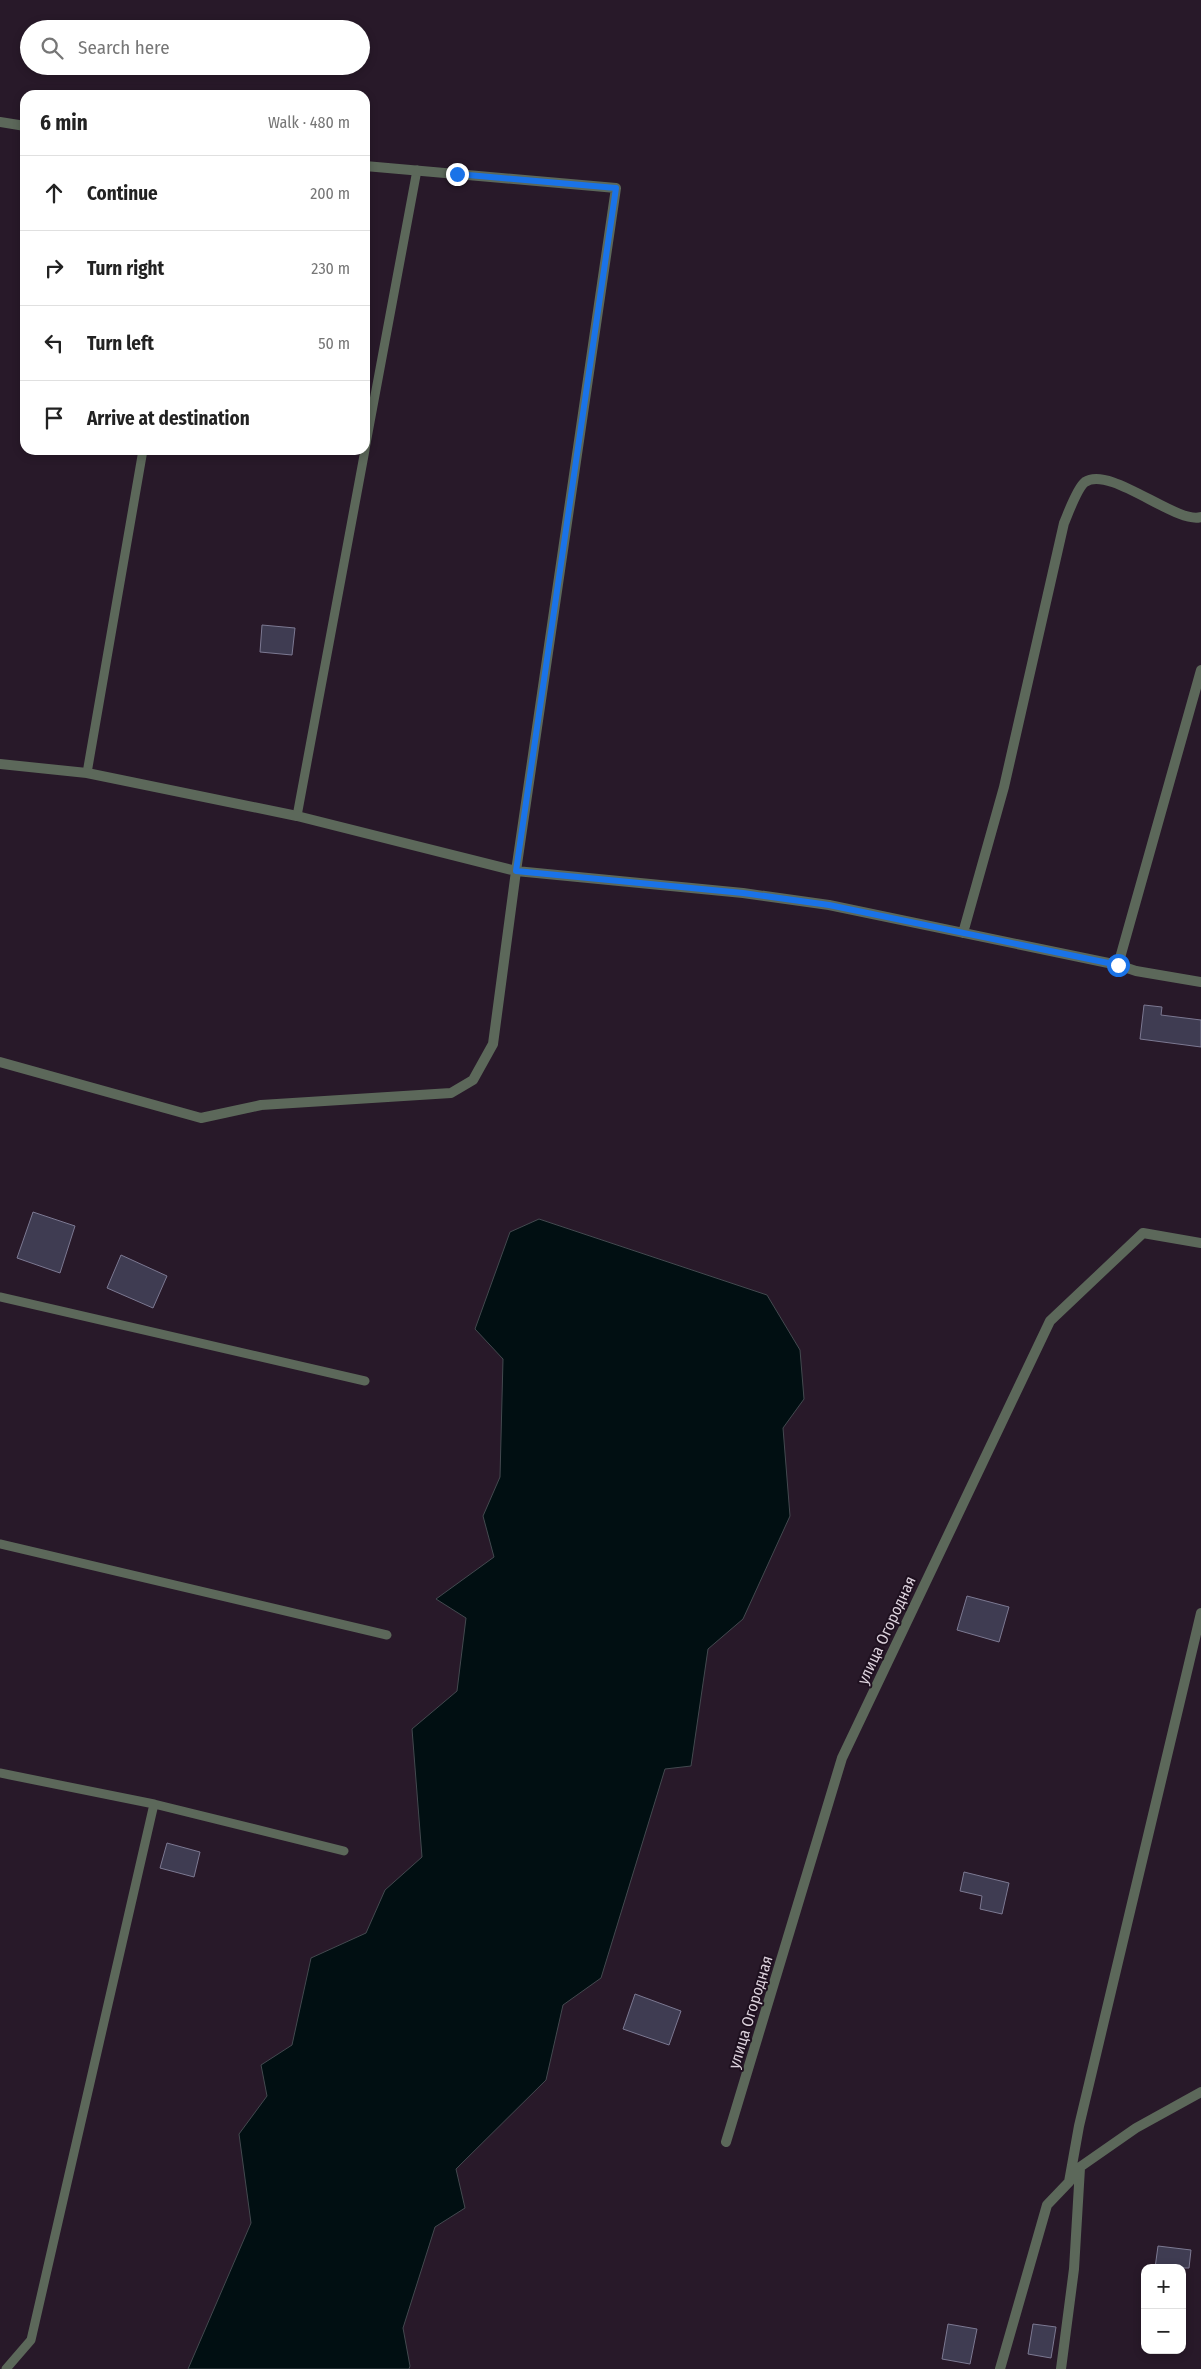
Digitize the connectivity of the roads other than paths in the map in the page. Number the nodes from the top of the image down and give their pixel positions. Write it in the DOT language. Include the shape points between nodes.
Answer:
graph roads {
  1 [pos="0,122"];
  2 [pos="20,125"];
  3 [pos="370,166"];
  4 [pos="417,170"];
  5 [pos="370,423"];
  6 [pos="142,455"];
  7 [pos="364,455"];
  8 [pos="1201,516"];
  9 [pos="1201,670"];
  10 [pos="0,764"];
  11 [pos="87,773"];
  12 [pos="297,816"];
  13 [pos="516,871"];
  14 [pos="962,933"];
  15 [pos="1118,965"];
  16 [pos="1201,982"];
  17 [pos="0,1062"];
  18 [pos="1201,1243"];
  19 [pos="0,1297"];
  20 [pos="365,1381"];
  21 [pos="0,1544"];
  22 [pos="1201,1613"];
  23 [pos="388,1636"];
  24 [pos="0,1773"];
  25 [pos="154,1804"];
  26 [pos="344,1851"];
  27 [pos="1201,2092"];
  28 [pos="726,2142"];
  29 [pos="1080,2167"];
  30 [pos="1069,2182"];
  31 [pos="6,2369"];
  32 [pos="1000,2369"];
  33 [pos="1061,2369"];
  1 -- 2 [label="street"];
  3 -- 4 [label="street"];
  4 -- 5 [label="lane"];
  4 -- 13 [label="street" via="616,188"];
  6 -- 11 [label="lane"];
  7 -- 12 [label="lane"];
  8 -- 14 [label="street" via="1183,515 1117,484 1092,480 1081,486 1064,524 1004,787"];
  9 -- 15 [label="street"];
  10 -- 11 [label="street"];
  11 -- 12 [label="street"];
  12 -- 13 [label="street"];
  13 -- 14 [label="street" via="829,905"];
  13 -- 17 [label="street" via="493,1044 473,1080 451,1093 260,1104 201,1118"];
  14 -- 15 [label="street"];
  15 -- 16 [label="street"];
  18 -- 28 [label="street, улица Огородная" via="1143,1233 1050,1321 842,1758"];
  19 -- 20 [label="lane"];
  21 -- 23 [label="lane"];
  22 -- 30 [label="street" via="1079,2126"];
  24 -- 25 [label="lane"];
  25 -- 26 [label="lane"];
  25 -- 31 [label="lane" via="31,2340"];
  27 -- 29 [label="street" via="1136,2128"];
  29 -- 30 [label="street"];
  29 -- 33 [label="street" via="1074,2270"];
  30 -- 32 [label="street" via="1047,2205"];
}
